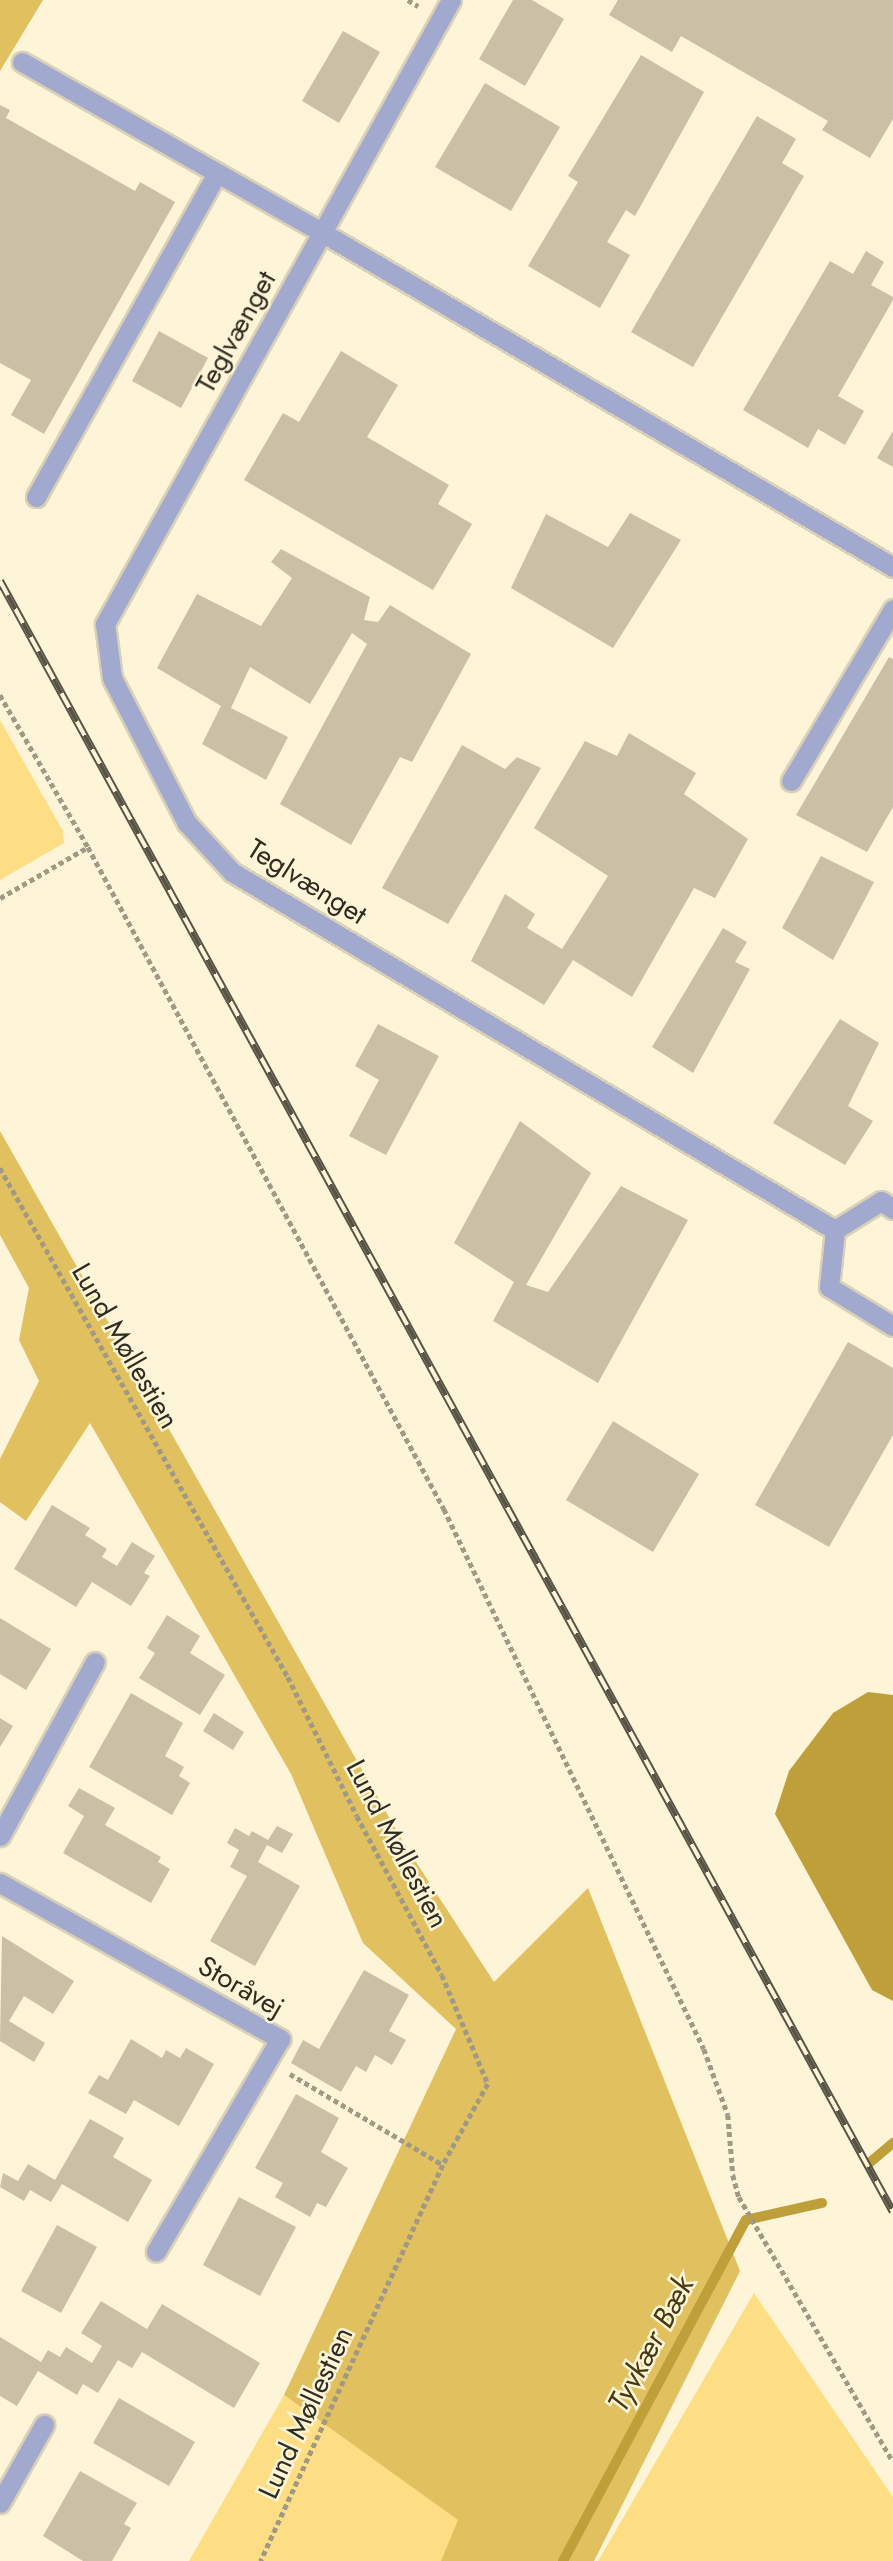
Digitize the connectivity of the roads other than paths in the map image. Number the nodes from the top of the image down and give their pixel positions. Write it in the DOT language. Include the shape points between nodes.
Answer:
graph roads {
  1 [pos="451,0"];
  2 [pos="22,62"];
  3 [pos="217,173"];
  4 [pos="323,233"];
  5 [pos="36,497"];
  6 [pos="893,567"];
  7 [pos="893,609"];
  8 [pos="790,781"];
  9 [pos="893,1209"];
  10 [pos="835,1230"];
  11 [pos="893,1326"];
  12 [pos="95,1662"];
  13 [pos="0,1836"];
  14 [pos="0,1883"];
  15 [pos="156,2251"];
  16 [pos="44,2425"];
  17 [pos="0,2503"];
  1 -- 4 [label="street, Teglvænget"];
  2 -- 3 [label="street"];
  3 -- 4 [label="street"];
  3 -- 5 [label="street"];
  4 -- 6 [label="street"];
  4 -- 10 [label="street, Teglvænget" via="104,624 112,678 187,823 232,872"];
  7 -- 8 [label="street"];
  9 -- 10 [label="street" via="881,1201"];
  10 -- 11 [label="street" via="829,1287"];
  12 -- 13 [label="street"];
  14 -- 15 [label="street, Storåvej" via="280,2039"];
  16 -- 17 [label="street"];
}
